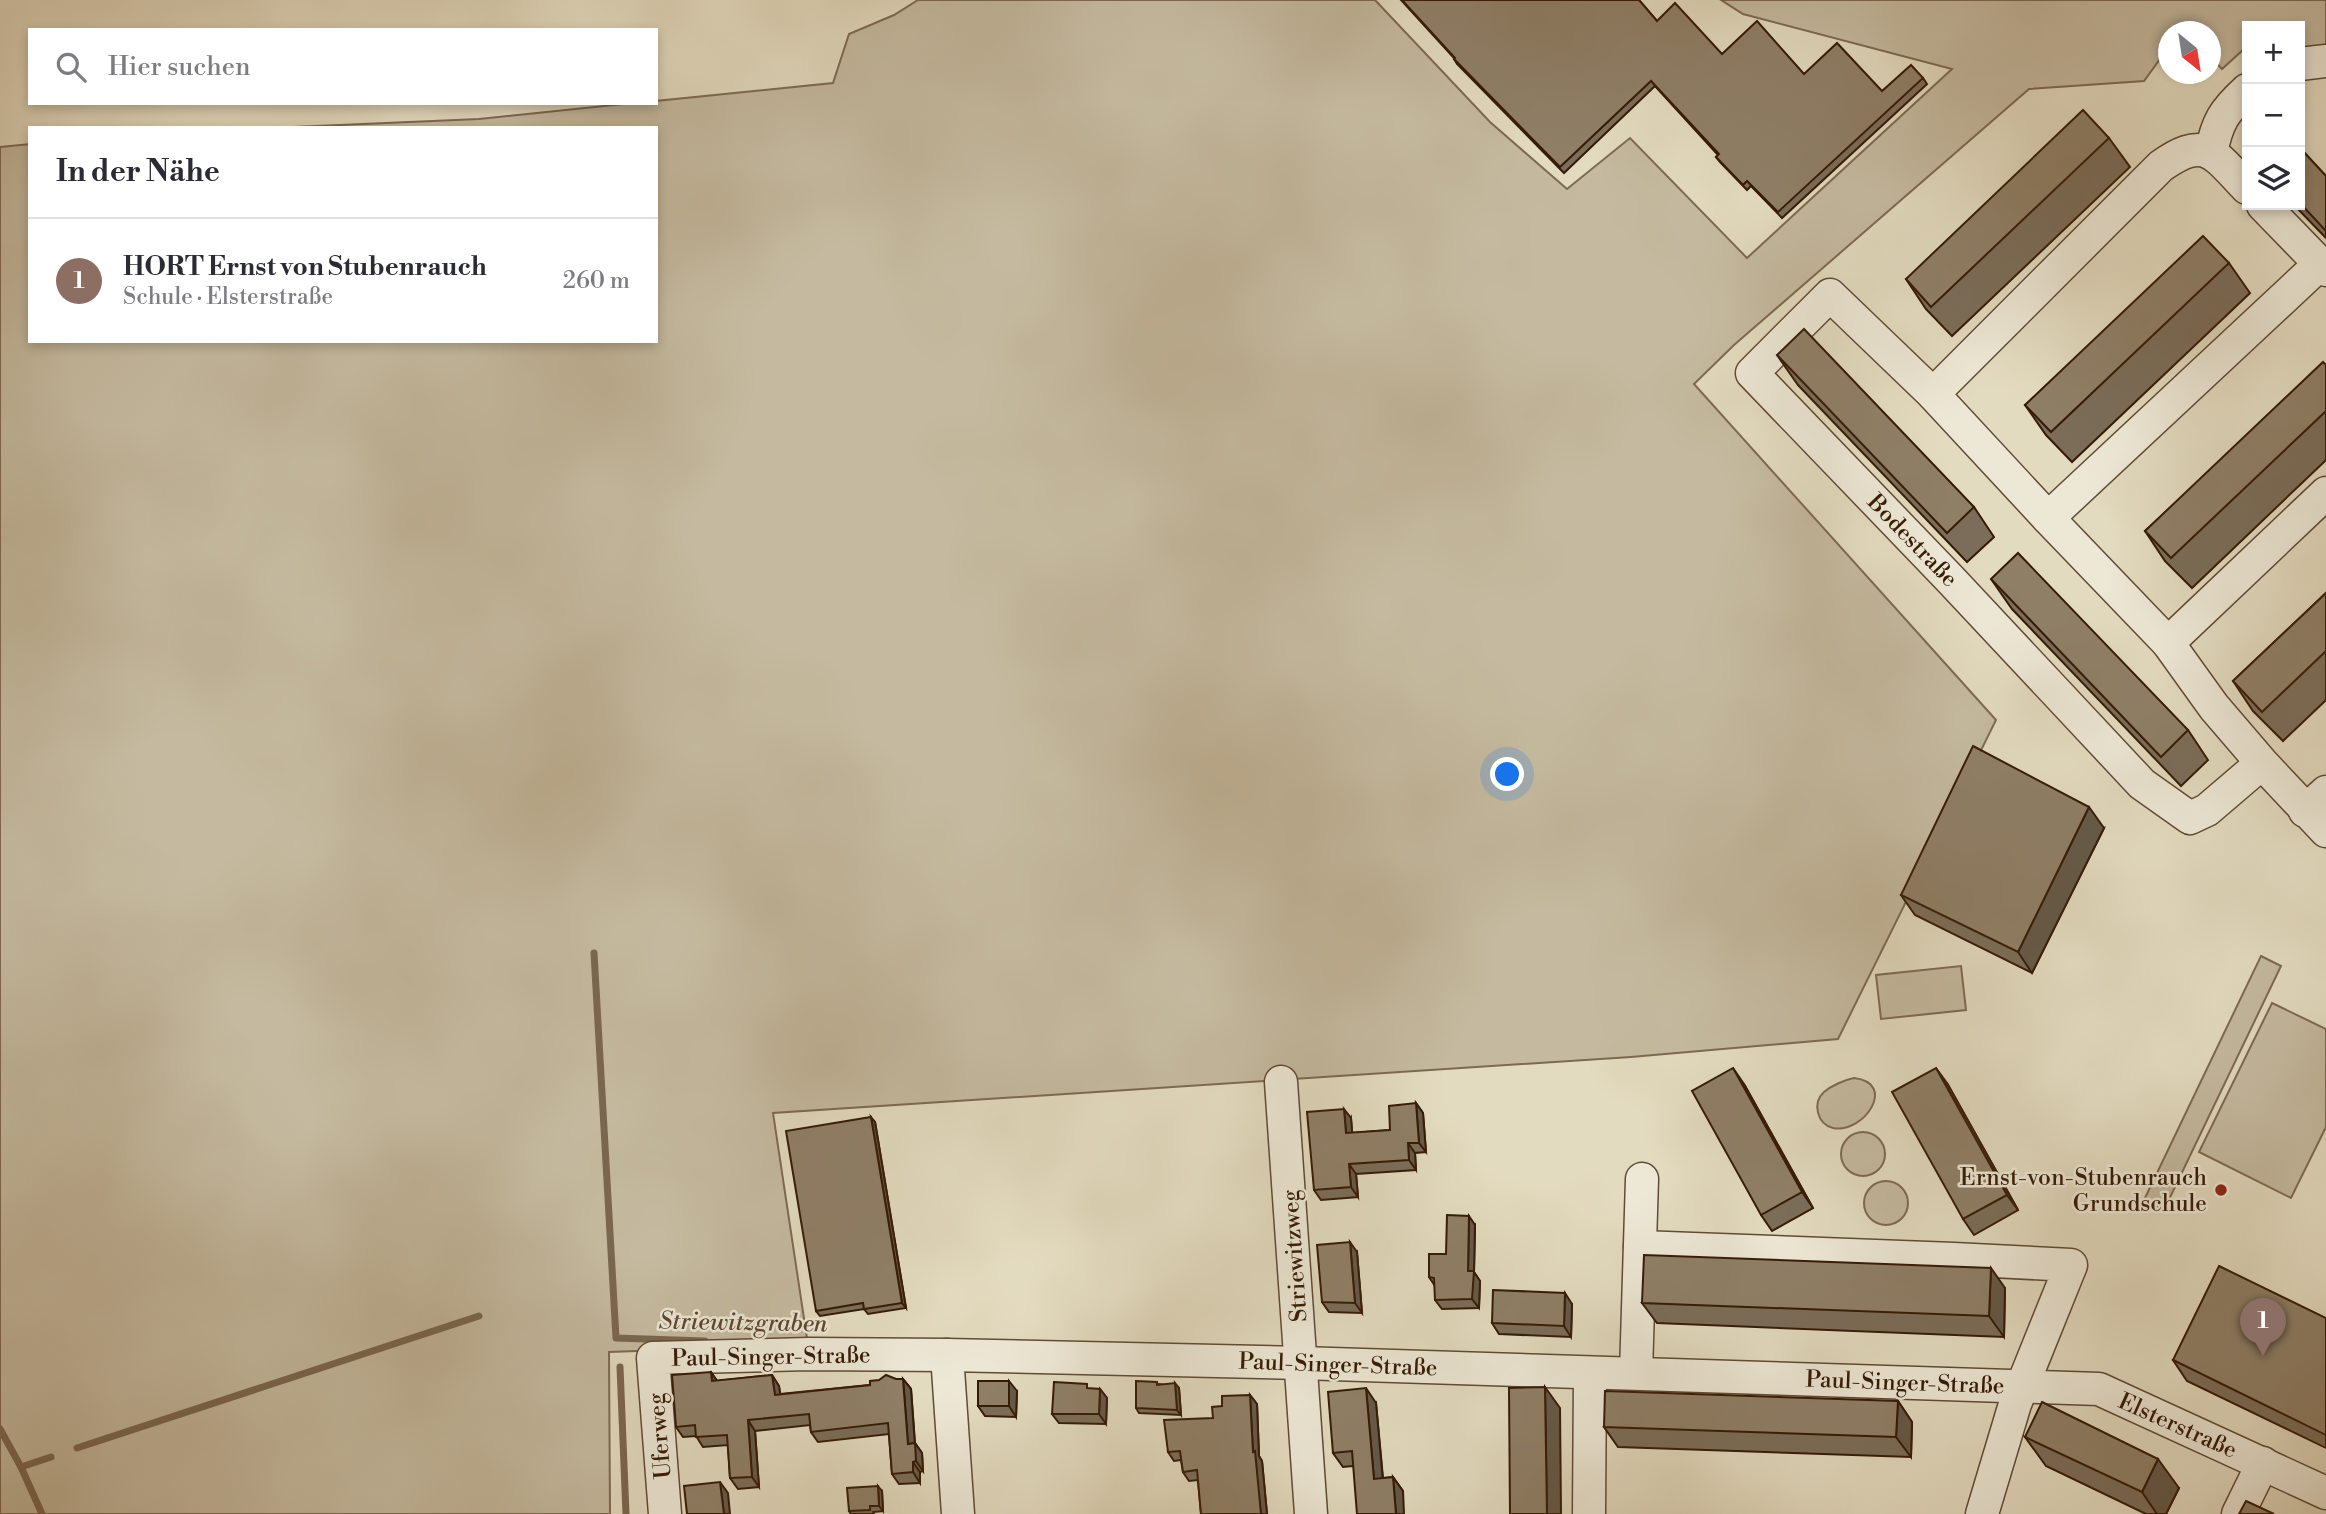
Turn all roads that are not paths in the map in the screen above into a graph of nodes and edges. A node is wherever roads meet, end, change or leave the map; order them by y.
1 (2326, 61) edge
2 (2305, 63) edge
3 (2242, 95) edge
4 (2211, 153) junction
5 (2242, 183) edge
6 (2268, 210) edge
7 (2323, 267) edge
8 (1933, 394) junction
9 (2326, 493) edge
10 (2048, 518) junction
11 (2168, 643) junction
12 (2262, 763) junction
13 (2319, 811) edge
14 (1281, 1082) dead end
15 (1642, 1179) dead end
16 (1640, 1247) junction
17 (947, 1355) junction
18 (653, 1358) joint
19 (1301, 1363) junction
20 (1590, 1373) junction
21 (1636, 1373) junction
22 (2024, 1386) junction
23 (2263, 1463) junction
24 (2326, 1493) edge
25 (666, 1514) edge
26 (958, 1514) edge
27 (1311, 1514) edge
28 (1589, 1514) edge
29 (1982, 1514) edge
30 (2238, 1514) edge

1 - 2 street
3 - 4 street
4 - 5 street
4 - 8 street
6 - 7 street
7 - 10 street
8 - 10 street, Bodestraße
8 - 12 street, Bodestraße
9 - 11 street
10 - 11 street, Bodestraße
11 - 12 street, Bodestraße
12 - 13 street, Bodestraße
14 - 19 street, Striewitzweg
15 - 16 street
16 - 21 street
16 - 22 street
17 - 18 street, Paul-Singer-Straße
17 - 19 street, Paul-Singer-Straße
17 - 26 street
18 - 25 street, Uferweg
19 - 20 street, Paul-Singer-Straße
19 - 27 street, Striewitzweg
20 - 21 street, Paul-Singer-Straße
20 - 28 street
21 - 22 street, Paul-Singer-Straße
22 - 23 street, Elsterstraße
22 - 29 street
23 - 24 street, Elsterstraße
23 - 30 street

